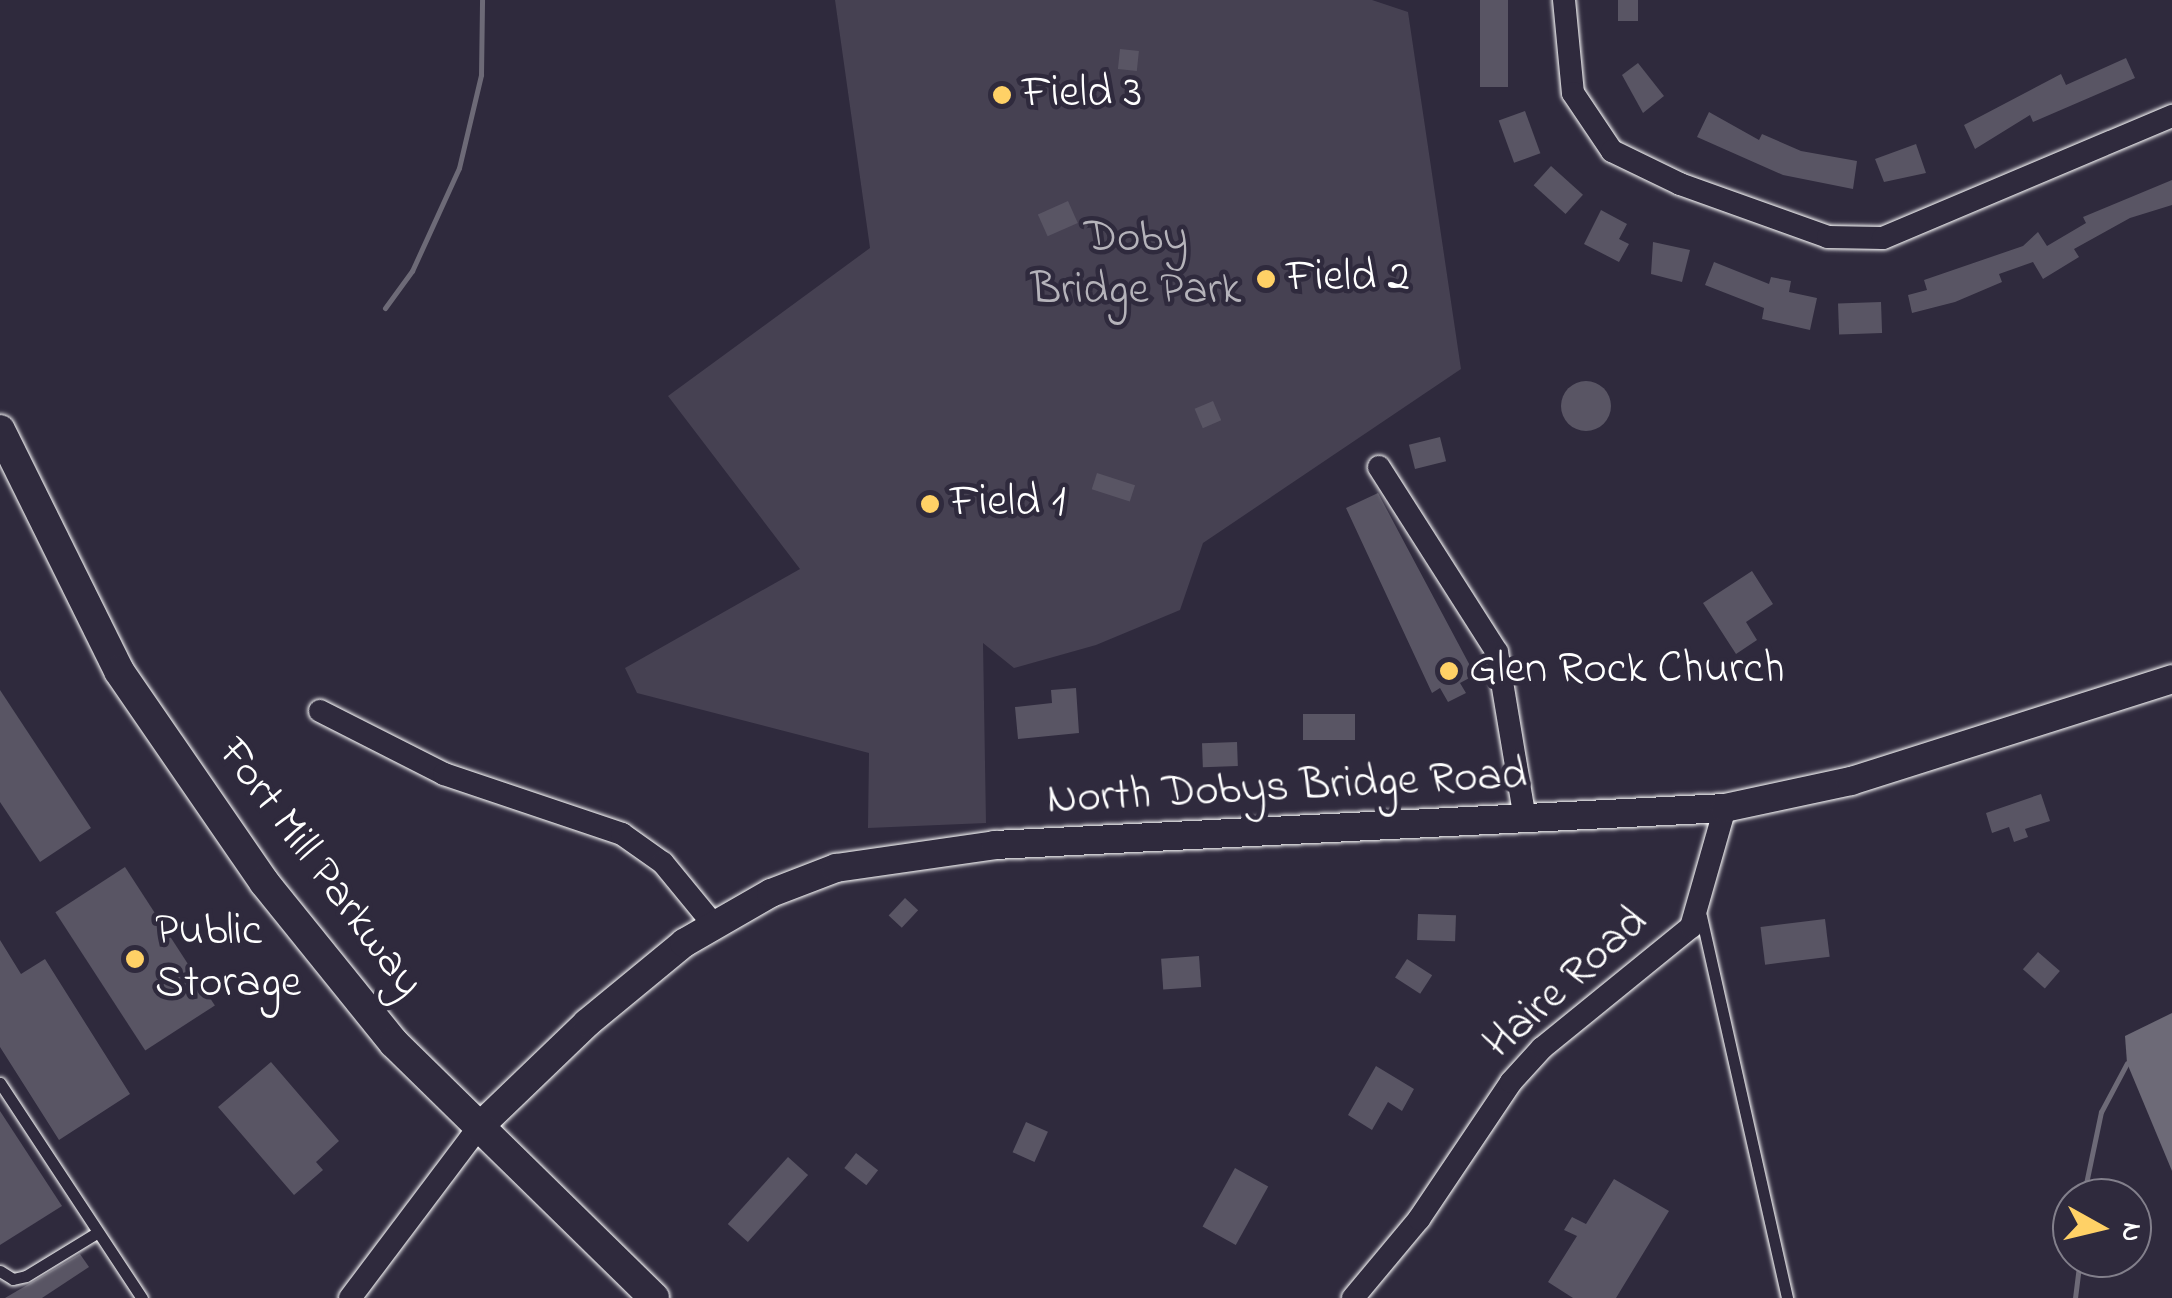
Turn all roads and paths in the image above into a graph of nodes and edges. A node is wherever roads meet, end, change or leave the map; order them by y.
1 (1564, 0) edge
2 (2172, 116) edge
3 (0, 430) edge
4 (1379, 467) dead end
5 (2172, 679) edge
6 (320, 711) dead end
7 (1725, 808) junction
8 (1524, 820) junction
9 (1699, 906) junction
10 (714, 925) junction
11 (0, 1083) edge
12 (478, 1128) junction
13 (98, 1232) junction
14 (0, 1270) edge
15 (142, 1298) edge
16 (350, 1298) edge
17 (654, 1298) edge
18 (1352, 1298) edge
19 (1786, 1298) edge

1 - 2 street
3 - 12 main road, Fort Mill Parkway
4 - 8 street
5 - 7 street, North Dobys Bridge Road
6 - 10 street
7 - 8 street, North Dobys Bridge Road
7 - 9 street, Haire Road
8 - 10 street, North Dobys Bridge Road
9 - 18 street, Haire Road
9 - 19 lane
10 - 12 street, North Dobys Bridge Road
11 - 13 lane
12 - 16 street
12 - 17 main road, Fort Mill Parkway
13 - 14 lane
13 - 15 lane

